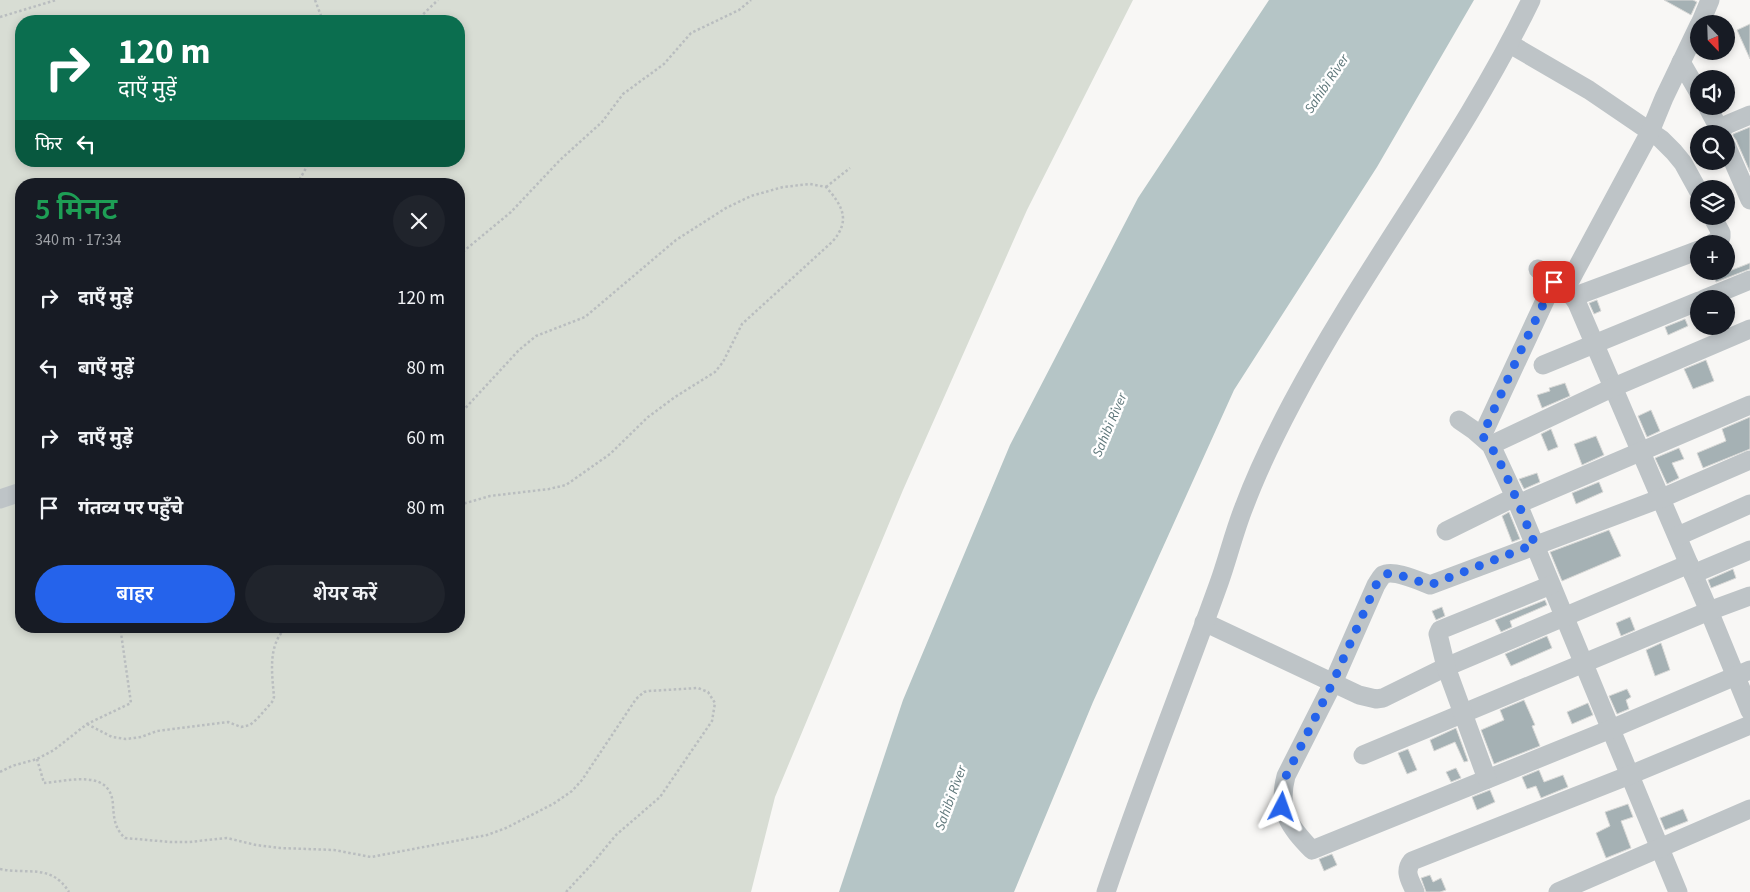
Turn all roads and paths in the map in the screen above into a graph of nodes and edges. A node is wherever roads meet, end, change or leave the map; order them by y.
1 (56, 0) edge
2 (315, 0) edge
3 (438, 0) edge
4 (751, 0) edge
5 (1530, 0) edge
6 (1710, 0) edge
7 (321, 15) edge
8 (422, 15) edge
9 (1703, 15) edge
10 (0, 16) edge
11 (1510, 44) junction
12 (1690, 44) edge
13 (1681, 62) junction
14 (1690, 77) edge
15 (1750, 115) edge
16 (1735, 126) edge
17 (1650, 132) junction
18 (1735, 159) edge
19 (307, 167) edge
20 (850, 168) dead end
21 (300, 178) edge
22 (1746, 179) edge
23 (1692, 180) edge
24 (826, 187) junction
25 (1750, 200) edge
26 (465, 249) edge
27 (1690, 253) edge
28 (1538, 269) dead end
29 (1750, 280) edge
30 (1564, 290) junction
31 (1726, 290) edge
32 (1690, 305) edge
33 (1750, 329) edge
34 (1595, 344) junction
35 (1543, 365) dead end
36 (1614, 387) junction
37 (1750, 405) edge
38 (465, 408) edge
39 (1459, 420) dead end
40 (1486, 441) junction
41 (1641, 450) junction
42 (1750, 460) edge
43 (15, 494) edge
44 (1662, 498) junction
45 (0, 499) edge
46 (1517, 501) junction
47 (465, 503) edge
48 (1750, 504) edge
49 (1446, 532) dead end
50 (1678, 536) junction
51 (1535, 544) junction
52 (1750, 550) edge
53 (1691, 569) junction
54 (1551, 585) junction
55 (1750, 596) edge
56 (1709, 611) junction
57 (1565, 617) junction
58 (1204, 622) junction
59 (121, 633) edge
60 (280, 633) edge
61 (1584, 663) junction
62 (1446, 667) junction
63 (1743, 673) edge
64 (1333, 682) junction
65 (1750, 712) edge
66 (1464, 713) junction
67 (87, 724) junction
68 (1750, 725) edge
69 (1611, 729) junction
70 (1363, 755) dead end
71 (36, 760) junction
72 (0, 772) edge
73 (1630, 775) junction
74 (1487, 780) junction
75 (1750, 809) edge
76 (1660, 848) junction
77 (0, 869) edge
78 (69, 892) edge
79 (566, 892) edge
80 (1106, 892) edge
81 (1415, 892) edge
82 (1558, 892) edge
83 (1678, 892) edge

1 - 10 path
2 - 7 path
3 - 8 path
4 - 26 path
5 - 11 street
6 - 9 street
11 - 17 street
11 - 58 street
12 - 13 street
13 - 14 street
13 - 17 street
15 - 16 street
17 - 23 street
17 - 30 street
18 - 22 street
19 - 21 path
20 - 24 path
22 - 25 street
24 - 38 path
24 - 47 path
27 - 30 street
28 - 30 street
29 - 31 street
30 - 34 street
30 - 40 street
32 - 34 street
33 - 36 street
34 - 35 street
34 - 36 street
36 - 40 street
36 - 41 street
37 - 41 street
39 - 40 street
40 - 46 street
41 - 44 street
41 - 46 street
42 - 44 street
43 - 45 street
44 - 50 street
44 - 51 street
46 - 49 street
46 - 51 street
48 - 50 street
50 - 53 street
51 - 54 street
51 - 64 street
52 - 53 street
53 - 56 street
53 - 57 street
54 - 57 street
54 - 62 street
55 - 56 street
56 - 61 street
56 - 63 street
57 - 61 street
57 - 62 street
58 - 64 street
58 - 80 street
59 - 67 path
60 - 67 path
61 - 66 street
61 - 69 street
62 - 64 street
62 - 66 street
63 - 65 street
63 - 69 street
64 - 74 street
66 - 70 street
66 - 74 street
67 - 71 path
68 - 73 street
69 - 73 street
69 - 74 street
71 - 72 path
71 - 79 path
73 - 76 street
73 - 81 street
75 - 76 street
76 - 82 street
76 - 83 street
77 - 78 path

